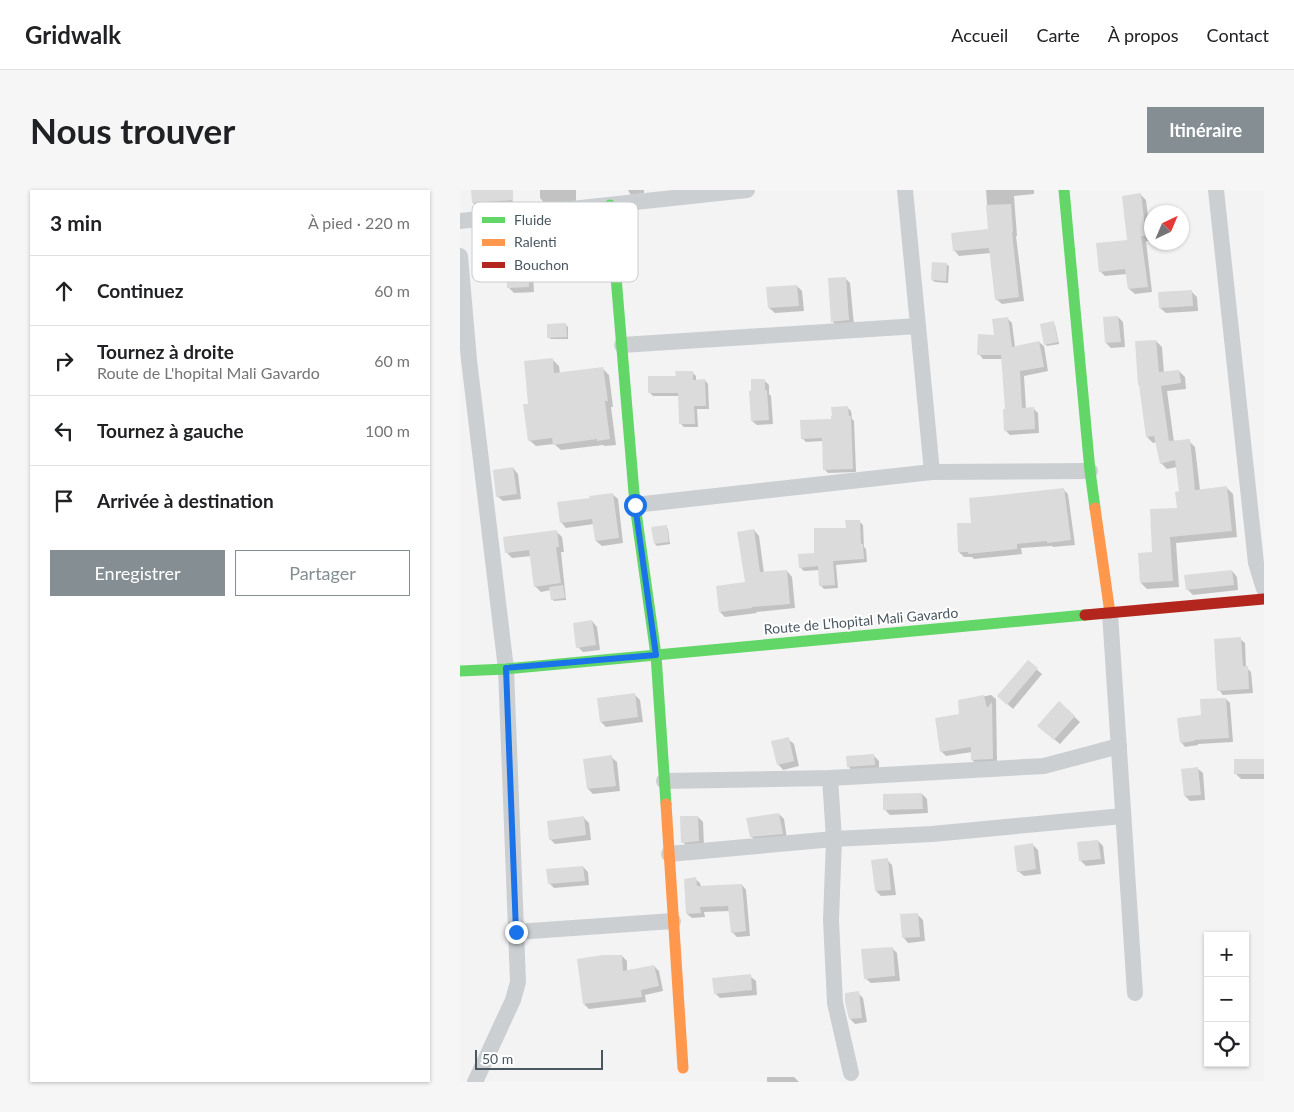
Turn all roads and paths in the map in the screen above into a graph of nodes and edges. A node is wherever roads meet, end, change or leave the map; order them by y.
1 (747, 190) edge
2 (905, 190) edge
3 (1064, 190) edge
4 (1216, 190) edge
5 (637, 202) edge
6 (460, 256) edge
7 (617, 282) edge
8 (918, 326) junction
9 (622, 345) junction
10 (1090, 471) junction
11 (932, 472) junction
12 (635, 505) junction
13 (1264, 588) edge
14 (1264, 599) edge
15 (1110, 613) junction
16 (656, 655) junction
17 (506, 668) junction
18 (460, 672) edge
19 (1119, 746) junction
20 (830, 778) junction
21 (664, 781) junction
22 (1124, 816) junction
23 (834, 839) junction
24 (669, 854) junction
25 (673, 921) junction
26 (516, 932) junction
27 (1135, 993) dead end
28 (683, 1068) dead end
29 (851, 1073) dead end
30 (474, 1082) edge

1 - 5 street
2 - 8 street
3 - 10 street
4 - 13 street
6 - 17 street
7 - 9 street
8 - 9 street
8 - 11 street
9 - 12 street
10 - 11 street
10 - 15 street
11 - 12 street
12 - 16 street
14 - 15 street, Route de L'hopital Mali Gavardo
15 - 16 street, Route de L'hopital Mali Gavardo
15 - 19 street
16 - 17 street, Route de L'hopital Mali Gavardo
16 - 21 street
17 - 18 street, Route de L'hopital Mali Gavardo
17 - 26 street
19 - 20 street
19 - 22 street
20 - 21 street
20 - 23 street
21 - 24 street
22 - 23 street
22 - 27 street
23 - 24 street
23 - 29 street
24 - 25 street
25 - 26 street
25 - 28 street
26 - 30 street

